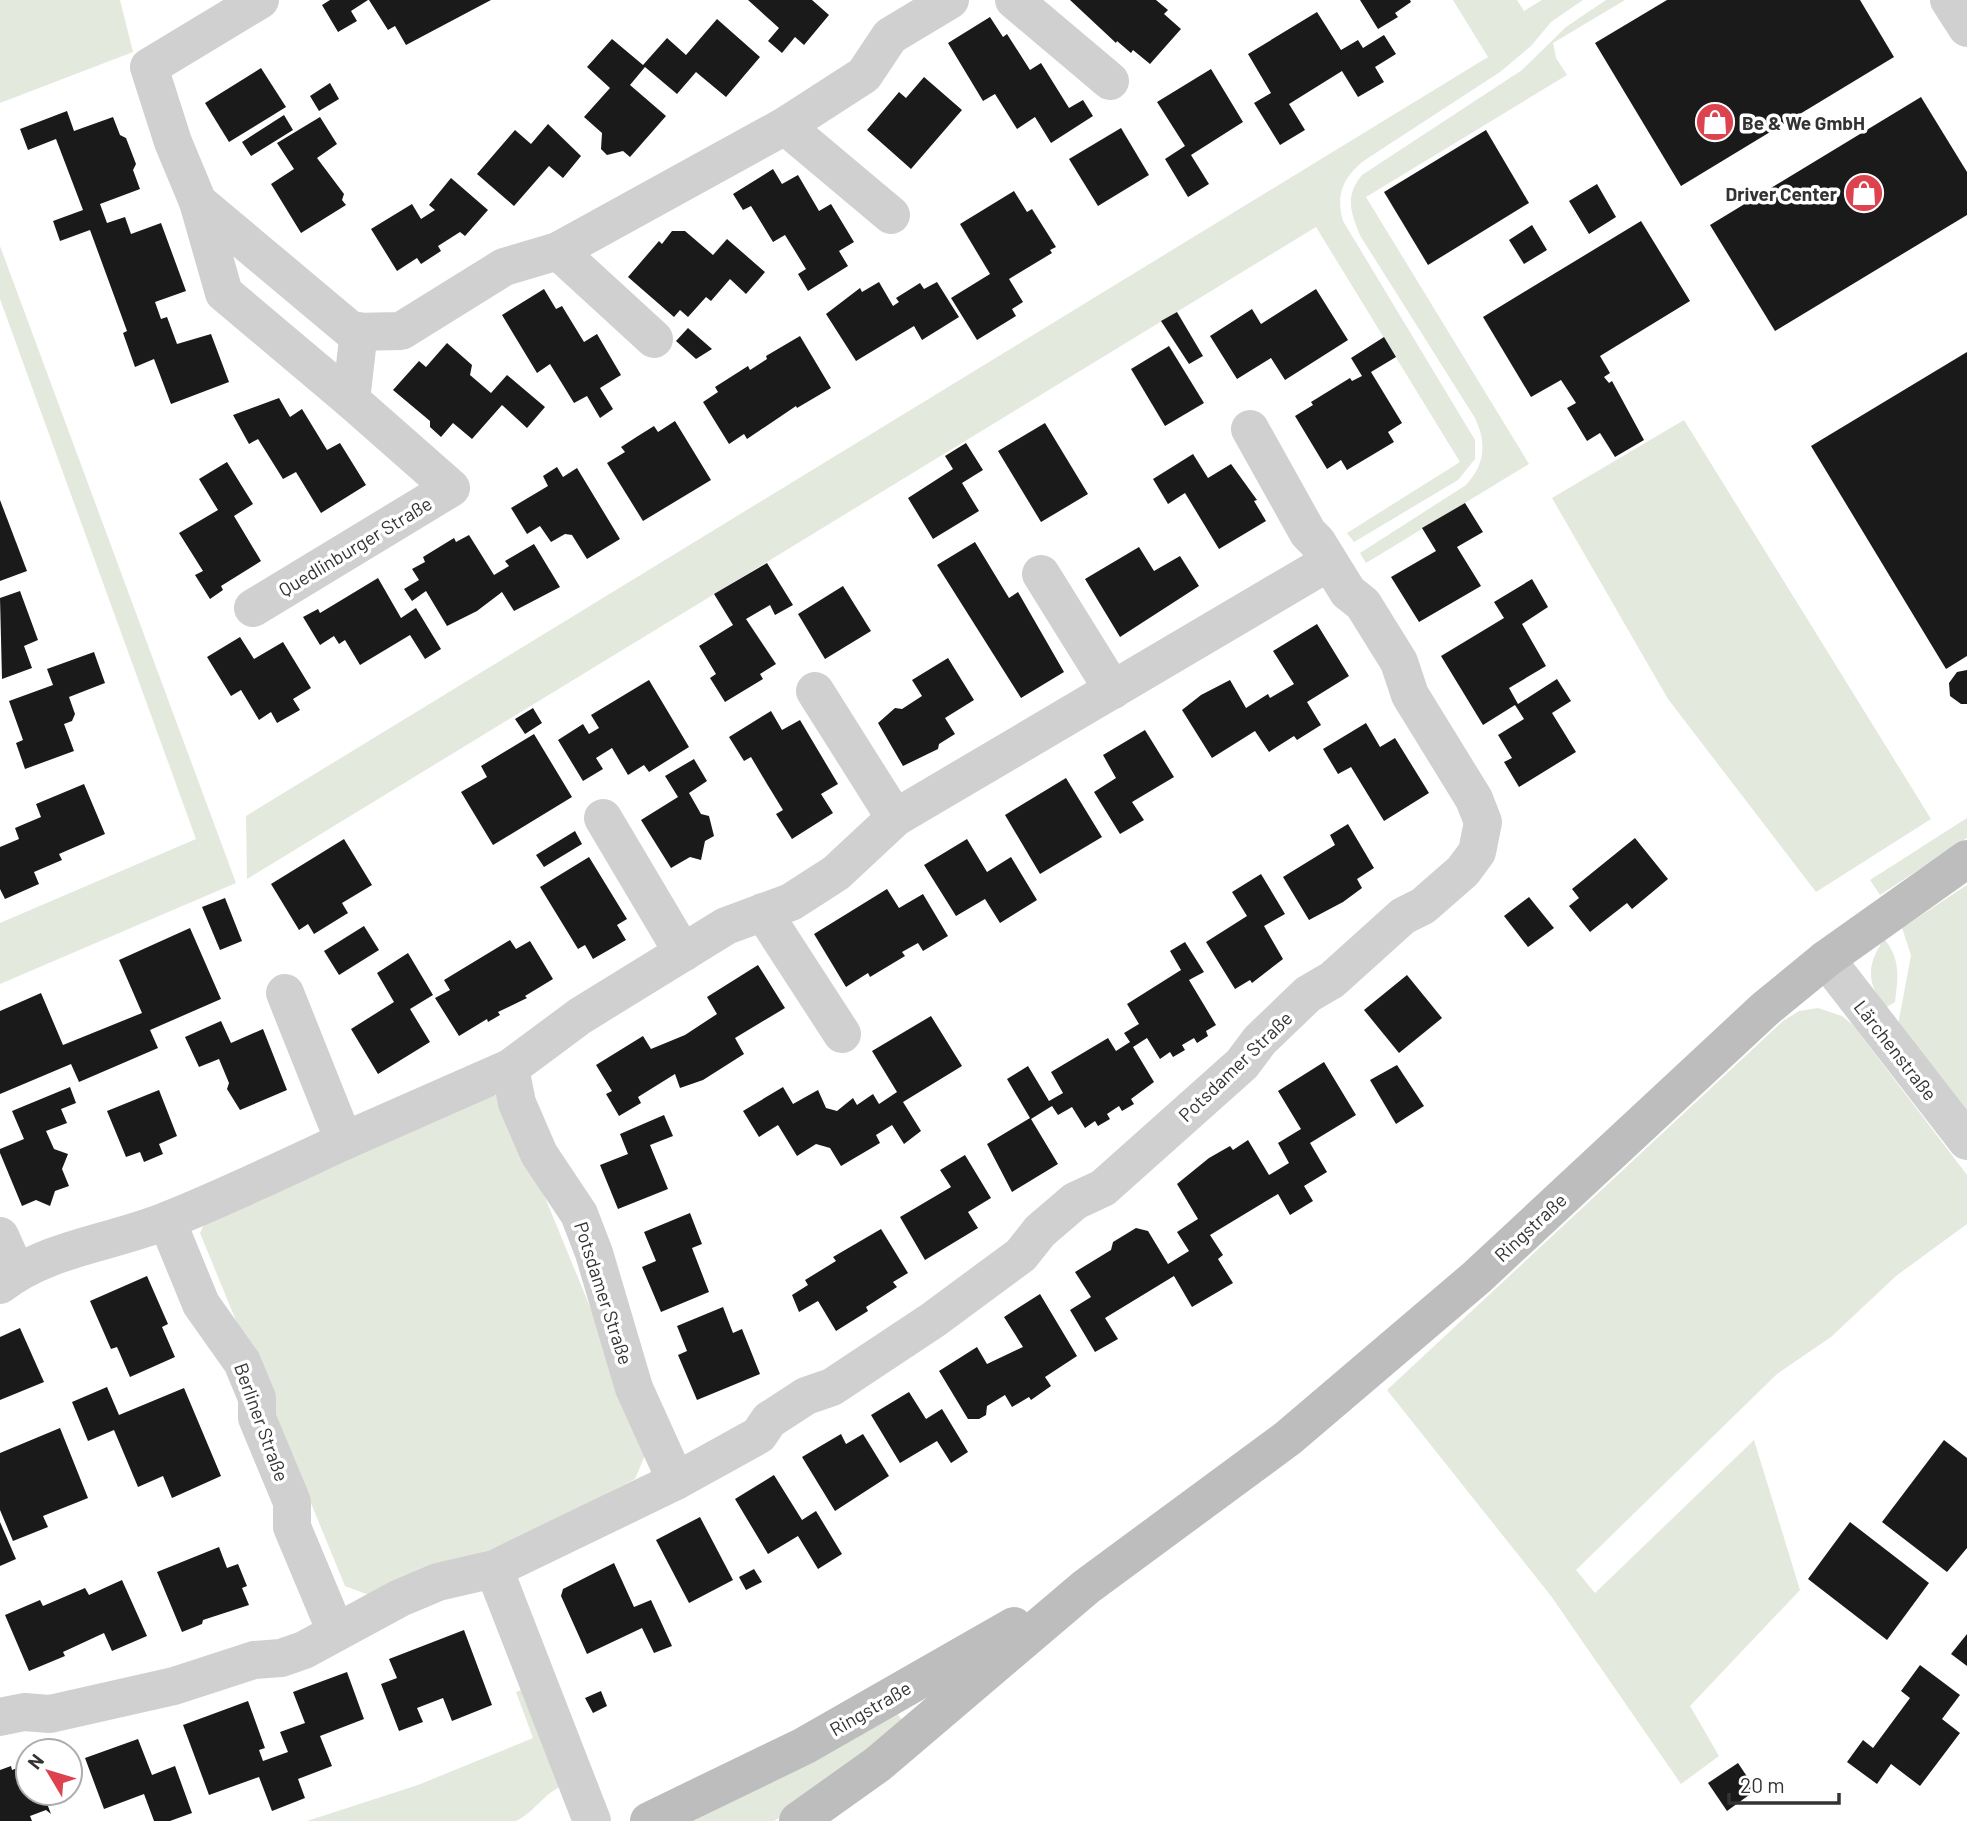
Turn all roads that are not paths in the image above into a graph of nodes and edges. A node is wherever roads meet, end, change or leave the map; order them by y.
1 (260, 0) edge
2 (950, 0) edge
3 (1014, 0) edge
4 (1950, 0) edge
5 (1967, 28) edge
6 (1110, 81) dead end
7 (785, 126) junction
8 (198, 202) junction
9 (891, 215) dead end
10 (558, 251) junction
11 (359, 331) junction
12 (654, 339) dead end
13 (351, 400) junction
14 (1250, 429) dead end
15 (1329, 562) junction
16 (1041, 574) dead end
17 (253, 608) dead end
18 (1113, 690) junction
19 (815, 691) dead end
20 (603, 818) dead end
21 (895, 818) junction
22 (1967, 859) edge
23 (763, 912) junction
24 (683, 953) junction
25 (1826, 959) junction
26 (285, 993) dead end
27 (842, 1034) dead end
28 (510, 1068) junction
29 (344, 1141) junction
30 (1967, 1141) edge
31 (167, 1221) junction
32 (0, 1236) edge
33 (8, 1279) edge
34 (676, 1480) junction
35 (495, 1569) junction
36 (1086, 1587) junction
37 (336, 1632) junction
38 (0, 1717) edge
39 (592, 1821) edge
40 (649, 1821) edge
41 (798, 1821) edge

1 - 8 street, Quedlinburger Straße
2 - 7 street
3 - 6 street
4 - 5 street
7 - 9 street
7 - 10 street
8 - 11 street, Quedlinburger Straße
8 - 13 street, Quedlinburger Straße
10 - 11 street
10 - 12 street
11 - 13 street
13 - 17 street, Quedlinburger Straße
14 - 15 street, Potsdamer Straße
15 - 18 street
15 - 34 street, Potsdamer Straße
16 - 18 street
18 - 21 street
19 - 21 street
20 - 24 street
21 - 23 street
22 - 25 main road, Ringstraße
23 - 24 street
23 - 27 street
24 - 28 street
25 - 30 street, Lärchenstraße
25 - 36 main road, Ringstraße
26 - 29 street
28 - 29 street
28 - 34 street, Potsdamer Straße
29 - 31 street
31 - 33 street
31 - 37 street, Berliner Straße
32 - 33 street
34 - 35 street, Potsdamer Straße
35 - 37 street
35 - 39 street
36 - 40 main road, Ringstraße
36 - 41 main road, Ringstraße
37 - 38 street

